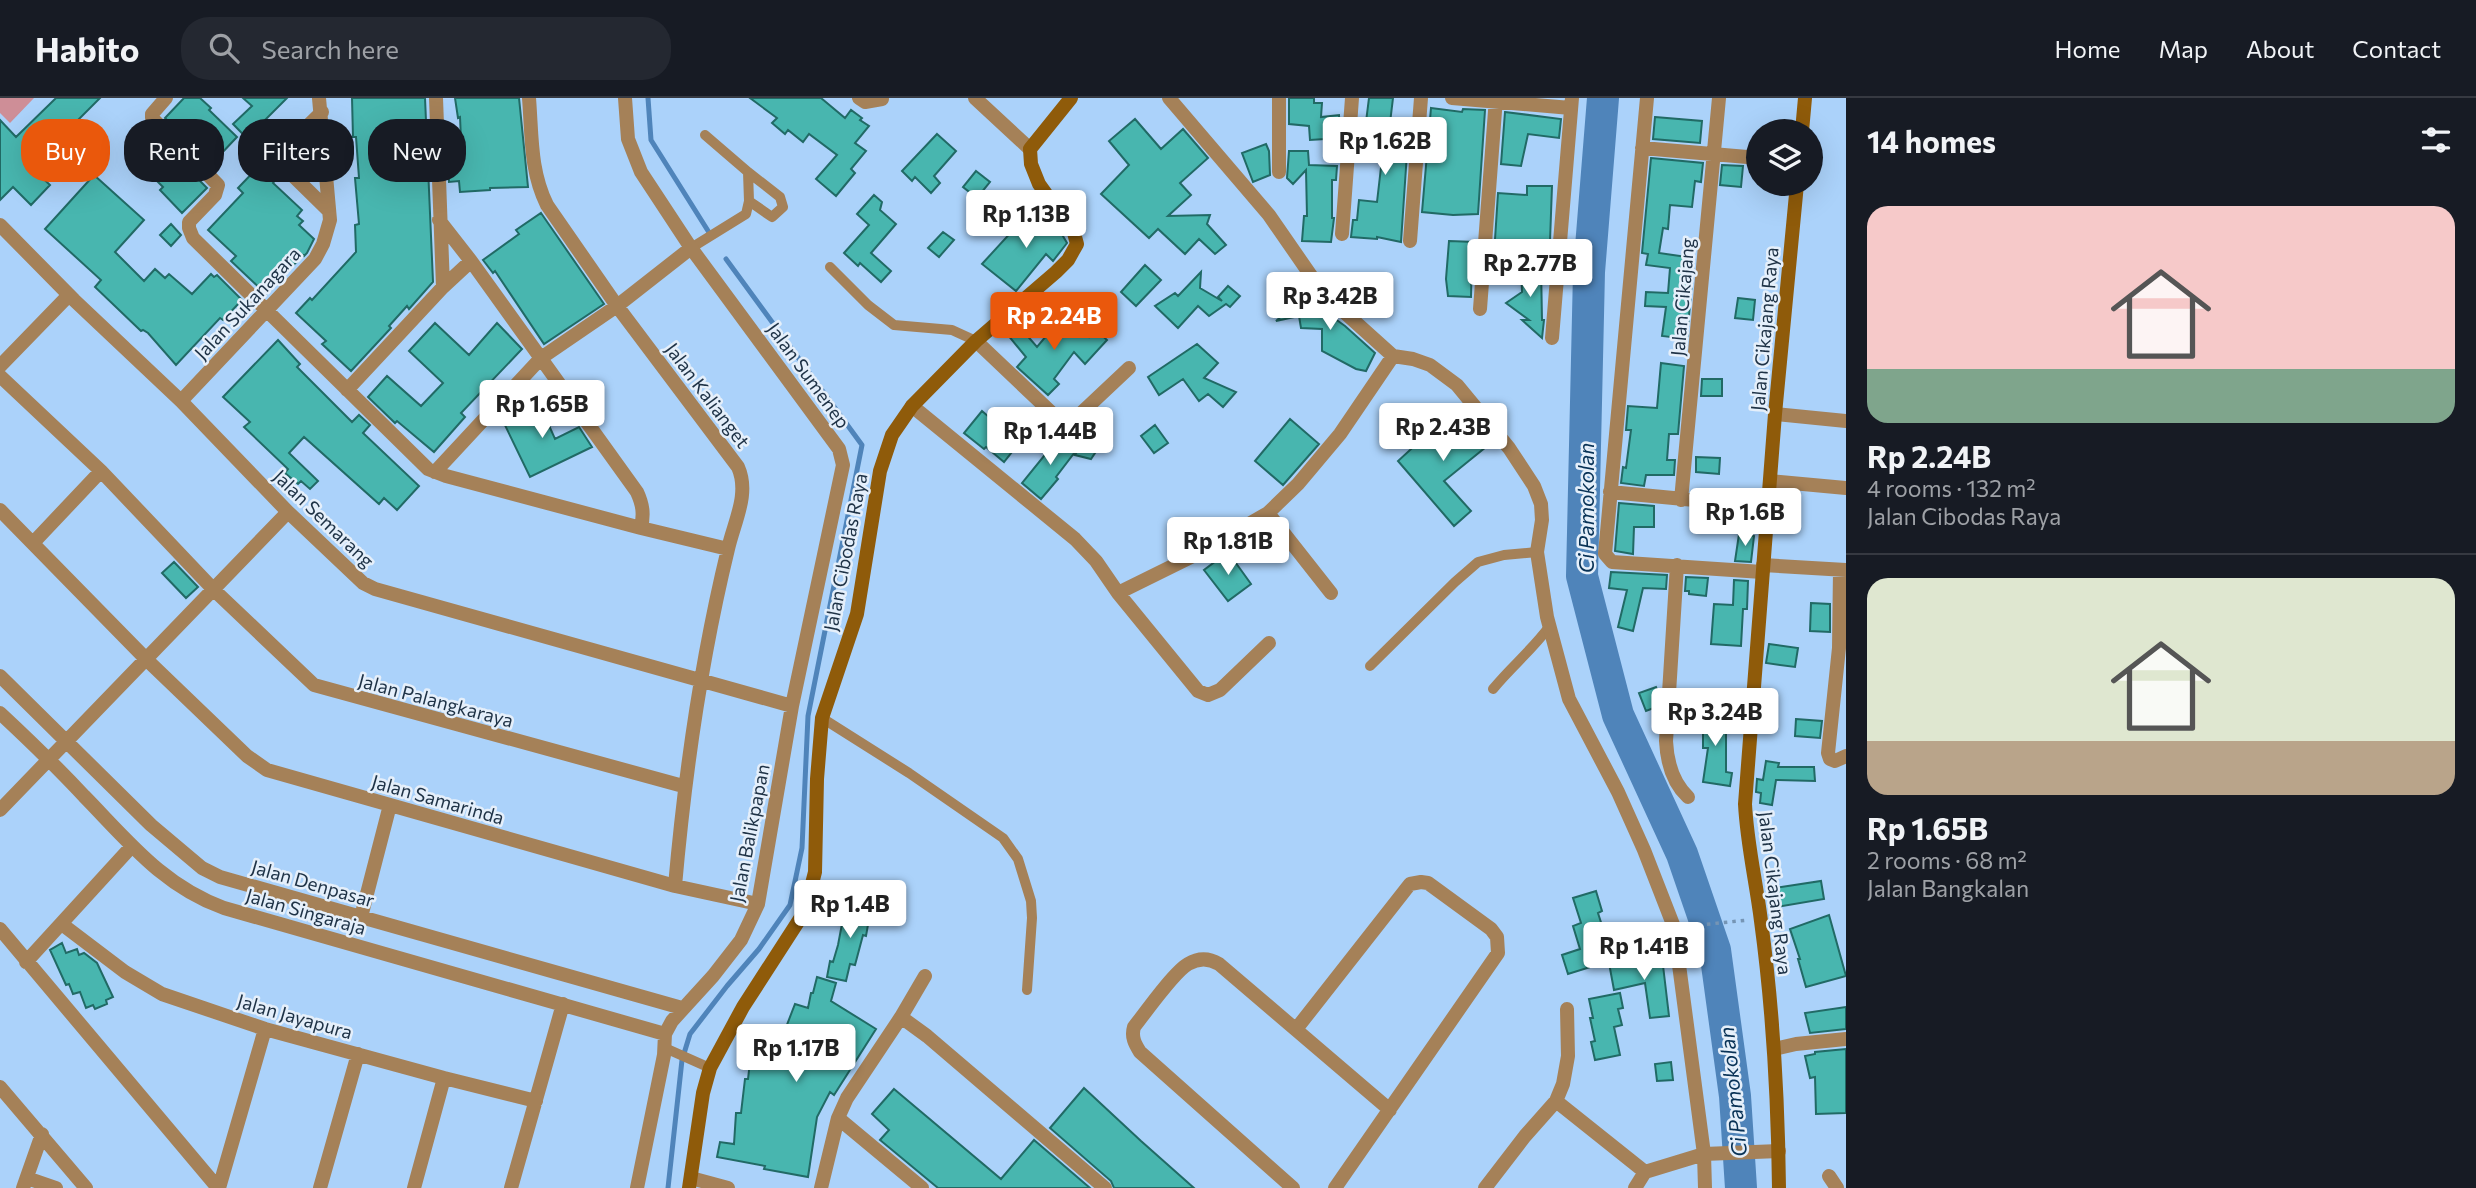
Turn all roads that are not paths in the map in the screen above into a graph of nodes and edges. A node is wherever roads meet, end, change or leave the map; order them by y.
1 (166, 98) edge
2 (436, 98) edge
3 (529, 98) edge
4 (625, 98) edge
5 (859, 98) edge
6 (975, 98) edge
7 (1071, 98) edge
8 (1169, 98) edge
9 (1279, 98) edge
10 (1352, 98) edge
11 (1421, 98) edge
12 (1452, 98) edge
13 (1647, 98) edge
14 (1719, 98) edge
15 (1805, 98) edge
16 (883, 99) edge
17 (1496, 100) edge
18 (1572, 103) edge
19 (321, 105) edge
20 (1803, 119) edge
21 (705, 135) dead end
22 (1642, 148) junction
23 (1030, 149) junction
24 (1715, 154) junction
25 (1746, 157) edge
26 (748, 172) junction
27 (1279, 172) dead end
28 (1796, 196) edge
29 (749, 201) junction
30 (329, 211) junction
31 (439, 220) junction
32 (0, 225) edge
33 (1342, 234) dead end
34 (1410, 241) dead end
35 (691, 248) junction
36 (471, 261) junction
37 (830, 267) dead end
38 (443, 287) junction
39 (69, 295) junction
40 (617, 306) junction
41 (1480, 309) dead end
42 (267, 311) junction
43 (1552, 338) dead end
44 (976, 341) junction
45 (1393, 356) junction
46 (541, 358) junction
47 (0, 366) edge
48 (1129, 368) dead end
49 (0, 376) edge
50 (347, 390) junction
51 (181, 401) junction
52 (912, 406) junction
53 (1775, 414) junction
54 (1846, 421) edge
55 (100, 471) junction
56 (435, 472) junction
57 (1770, 481) junction
58 (1846, 488) edge
59 (1610, 492) junction
60 (1681, 500) junction
61 (1768, 507) junction
62 (0, 510) edge
63 (288, 512) junction
64 (1268, 513) junction
65 (641, 528) junction
66 (33, 543) junction
67 (728, 549) junction
68 (1537, 552) junction
69 (1677, 565) junction
70 (1763, 568) junction
71 (1843, 570) edge
72 (214, 590) junction
73 (1118, 593) junction
74 (1331, 593) dead end
75 (1549, 626) junction
76 (1269, 643) dead end
77 (1843, 648) edge
78 (147, 660) junction
79 (1370, 666) dead end
80 (0, 676) edge
81 (700, 680) junction
82 (1493, 689) dead end
83 (792, 706) junction
84 (0, 713) edge
85 (822, 718) junction
86 (66, 743) junction
87 (1846, 756) edge
88 (51, 758) junction
89 (683, 786) junction
90 (1688, 797) dead end
91 (390, 805) junction
92 (0, 810) edge
93 (132, 846) junction
94 (675, 886) junction
95 (758, 904) junction
96 (361, 917) junction
97 (63, 925) junction
98 (0, 929) edge
99 (26, 962) junction
100 (925, 976) dead end
101 (1027, 990) dead end
102 (563, 1004) junction
103 (682, 1008) junction
104 (1567, 1009) dead end
105 (901, 1017) junction
106 (1297, 1028) junction
107 (265, 1029) junction
108 (1846, 1039) edge
109 (669, 1045) junction
110 (1774, 1049) junction
111 (358, 1054) junction
112 (710, 1068) junction
113 (444, 1079) junction
114 (0, 1087) edge
115 (536, 1101) junction
116 (1556, 1101) junction
117 (1390, 1110) junction
118 (838, 1118) junction
119 (42, 1134) junction
120 (1774, 1151) junction
121 (1704, 1154) junction
122 (1645, 1172) junction
123 (25, 1183) edge
124 (690, 1183) edge
125 (56, 1188) edge
126 (86, 1188) edge
127 (219, 1188) edge
128 (320, 1188) edge
129 (414, 1188) edge
130 (511, 1188) edge
131 (637, 1188) edge
132 (728, 1188) edge
133 (821, 1188) edge
134 (921, 1188) edge
135 (1105, 1188) edge
136 (1293, 1188) edge
137 (1335, 1188) edge
138 (1485, 1188) edge
139 (1635, 1188) edge
140 (1705, 1188) edge
141 (1779, 1188) edge

1 - 42 street
2 - 31 street
3 - 40 street, Jalan Kalianget
4 - 35 street, Jalan Sumenep
5 - 16 street
6 - 23 street
7 - 23 street
8 - 45 street
9 - 27 street
10 - 33 street
11 - 34 street
12 - 17 street
13 - 22 street
14 - 24 street, Jalan Cikajang
15 - 20 street
17 - 18 street
17 - 41 street
18 - 43 street
19 - 30 street, Jalan Sukanagara
19 - 30 street
21 - 26 lane
22 - 24 street
22 - 59 street
23 - 44 street, Jalan Cibodas Raya
24 - 25 street
24 - 60 street, Jalan Cikajang
26 - 29 lane
26 - 29 lane
28 - 53 street, Jalan Cikajang Raya
29 - 35 lane
30 - 42 street, Jalan Sukanagara
31 - 36 street
31 - 38 street
32 - 39 street, Jalan Semarang
35 - 40 street
35 - 83 street, Jalan Sumenep
36 - 38 street
36 - 46 street
37 - 44 lane
38 - 50 street
39 - 47 street
39 - 51 street, Jalan Semarang
40 - 46 street
40 - 67 street, Jalan Kalianget
42 - 50 street
42 - 51 street, Jalan Sukanagara
44 - 48 street
44 - 52 street, Jalan Cibodas Raya
45 - 64 street
45 - 68 street
46 - 56 street
46 - 65 street
49 - 55 street, Jalan Palangkaraya
50 - 56 street
51 - 63 street, Jalan Semarang
52 - 73 street
52 - 85 street, Jalan Cibodas Raya
53 - 54 street
53 - 57 street, Jalan Cikajang Raya
55 - 66 street
55 - 72 street, Jalan Palangkaraya
56 - 65 street
57 - 58 street
57 - 61 street, Jalan Cikajang Raya
59 - 60 street
59 - 69 street
60 - 61 street
61 - 70 street, Jalan Cikajang Raya
62 - 66 street, Jalan Samarinda
63 - 72 street
63 - 81 street, Jalan Semarang
64 - 73 street
64 - 74 street
65 - 67 street
66 - 78 street, Jalan Samarinda
67 - 81 street, Jalan Kalianget
68 - 75 street
68 - 79 lane
69 - 70 street
69 - 90 street
70 - 71 street
70 - 110 street, Jalan Cikajang Raya
71 - 77 street
72 - 78 street
72 - 89 street, Jalan Palangkaraya
73 - 76 street
75 - 82 lane
75 - 121 street
77 - 87 street
78 - 86 street
78 - 91 street, Jalan Samarinda
80 - 86 street, Jalan Denpasar
81 - 83 street, Jalan Semarang
81 - 89 street, Jalan Kalianget
83 - 95 street, Jalan Balikpapan
84 - 88 street, Jalan Singaraja
85 - 101 lane
85 - 112 street, Jalan Cibodas Raya
86 - 88 street
86 - 96 street, Jalan Denpasar
88 - 92 street
88 - 93 street, Jalan Singaraja
89 - 94 street, Jalan Kalianget
91 - 94 street, Jalan Samarinda
91 - 96 street
93 - 97 street
93 - 102 street, Jalan Singaraja
94 - 95 street, Jalan Samarinda
95 - 103 street, Jalan Balikpapan
96 - 103 street, Jalan Denpasar
97 - 99 street
97 - 107 street, Jalan Jayapura
98 - 99 street
99 - 127 street
100 - 105 street
102 - 109 street, Jalan Singaraja
102 - 115 street
103 - 109 street, Jalan Balikpapan
104 - 116 street
105 - 118 street
105 - 135 street
106 - 117 street
106 - 117 street
106 - 136 street
107 - 111 street, Jalan Jayapura
107 - 127 street
108 - 110 street
109 - 112 lane
109 - 131 street, Jalan Balikpapan
110 - 120 street, Jalan Cikajang Raya
111 - 113 street, Jalan Jayapura
111 - 128 street
112 - 124 street, Jalan Cibodas Raya
113 - 115 street, Jalan Jayapura
113 - 129 street
114 - 119 street
115 - 130 street
116 - 122 street
116 - 138 street
117 - 137 street
118 - 133 street
118 - 134 street
119 - 123 street
119 - 126 street
120 - 121 street
120 - 141 street, Jalan Cikajang Raya
121 - 122 street
121 - 140 street
122 - 139 street
123 - 125 street
124 - 132 street

